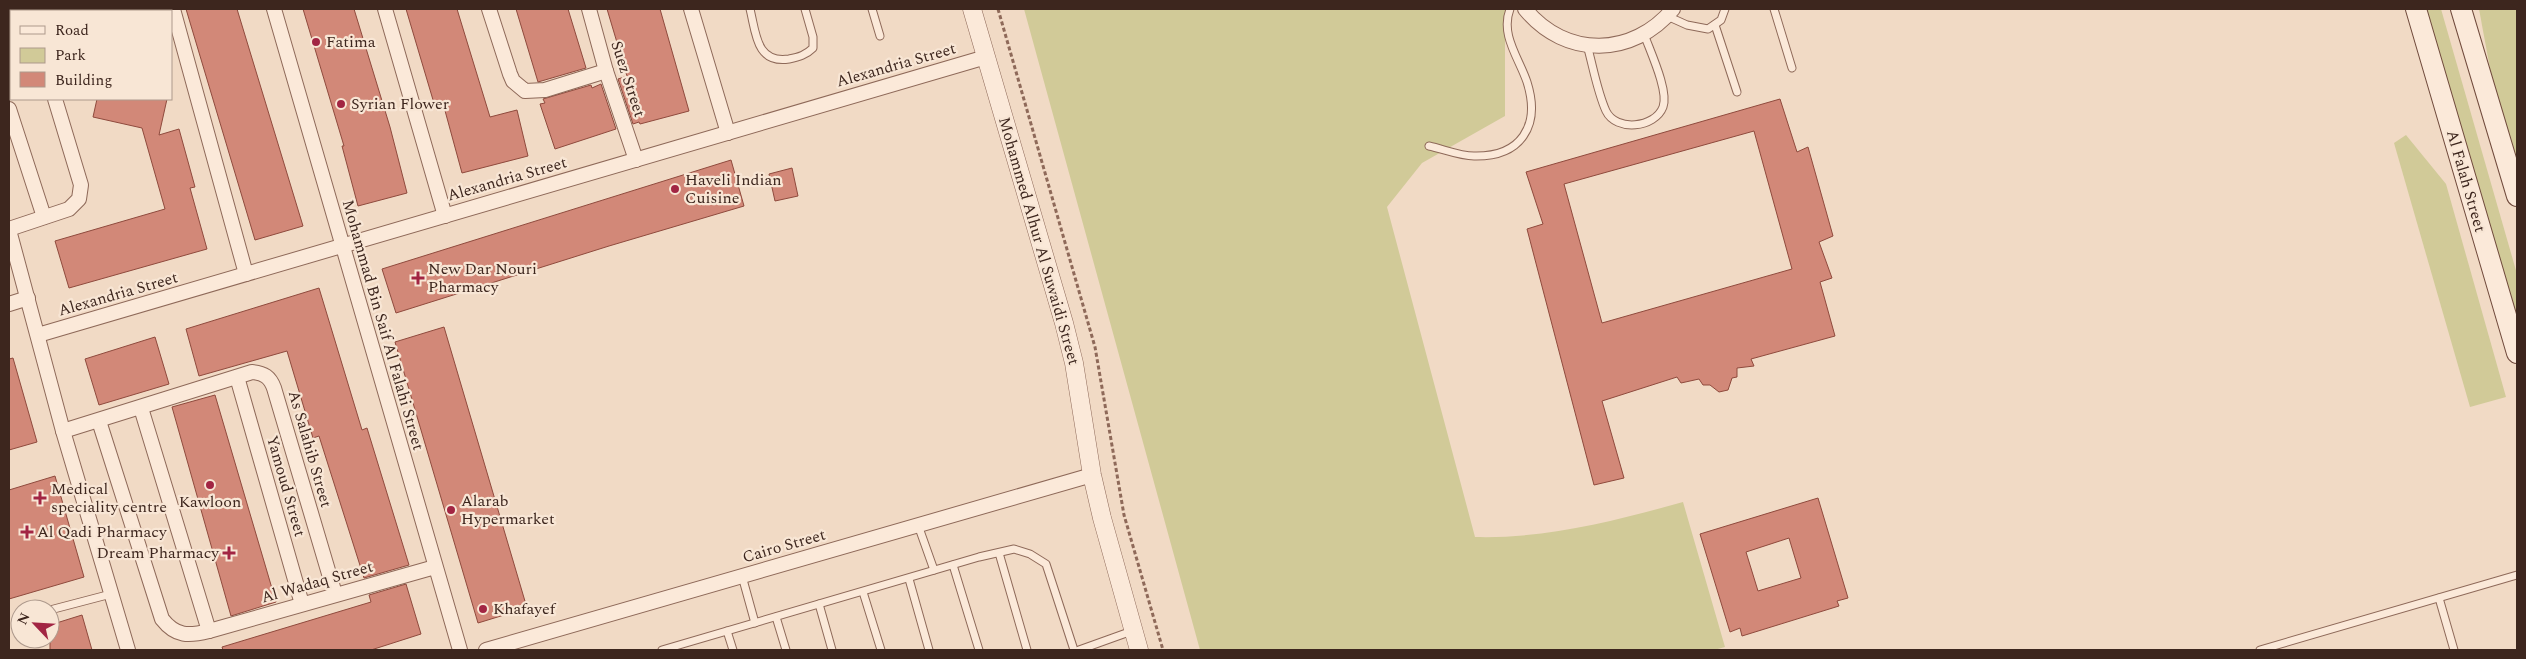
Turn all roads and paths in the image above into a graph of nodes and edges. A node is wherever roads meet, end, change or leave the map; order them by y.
1 (173, 9) edge
2 (274, 9) edge
3 (385, 9) edge
4 (489, 9) edge
5 (589, 9) edge
6 (691, 9) edge
7 (750, 9) edge
8 (805, 9) edge
9 (872, 9) edge
10 (972, 9) edge
11 (998, 9) edge
12 (1510, 9) edge
13 (1525, 9) edge
14 (1725, 9) edge
15 (1774, 9) edge
16 (2416, 9) edge
17 (2461, 9) edge
18 (1670, 12) edge
19 (1715, 25) junction
20 (1644, 34) junction
21 (880, 36) dead end
22 (1587, 45) junction
23 (986, 57) junction
24 (1792, 68) dead end
25 (606, 71) junction
26 (1737, 92) dead end
27 (55, 100) edge
28 (9, 109) edge
29 (728, 133) junction
30 (1429, 146) dead end
31 (636, 160) junction
32 (2517, 196) edge
33 (445, 216) junction
34 (44, 217) junction
35 (9, 229) edge
36 (343, 246) junction
37 (246, 274) junction
38 (28, 298) junction
39 (9, 304) edge
40 (38, 335) junction
41 (2517, 353) edge
42 (241, 376) junction
43 (141, 408) junction
44 (99, 421) junction
45 (63, 431) junction
46 (1092, 475) junction
47 (918, 525) junction
48 (999, 553) junction
49 (954, 565) junction
50 (434, 567) junction
51 (934, 570) junction
52 (2517, 575) edge
53 (742, 576) junction
54 (909, 579) junction
55 (863, 592) junction
56 (111, 594) junction
57 (335, 594) junction
58 (2439, 598) junction
59 (302, 604) junction
60 (819, 604) junction
61 (60, 607) edge
62 (776, 617) junction
63 (755, 623) junction
64 (727, 631) junction
65 (1133, 631) junction
66 (204, 632) junction
67 (681, 648) edge
68 (128, 650) edge
69 (460, 650) edge
70 (486, 650) edge
71 (662, 650) edge
72 (733, 650) edge
73 (786, 650) edge
74 (832, 650) edge
75 (881, 650) edge
76 (930, 650) edge
77 (979, 650) edge
78 (1027, 650) edge
79 (1074, 650) edge
80 (1079, 650) edge
81 (1138, 650) edge
82 (1163, 650) edge
83 (2260, 650) edge
84 (2454, 650) edge

1 - 37 street
2 - 36 street, Mohammad Bin Saif Al Falahi Street
3 - 33 street
4 - 25 street
5 - 25 street, Suez Street
6 - 29 street
7 - 8 lane
9 - 21 lane
10 - 23 street, Mohammed Alhur Al Suwaidi Street
11 - 82 path
12 - 30 lane
13 - 22 street
14 - 19 lane
15 - 24 lane
16 - 41 main road, Al Falah Street
17 - 32 main road
18 - 19 lane
18 - 20 street
19 - 26 lane
20 - 22 street
20 - 22 lane
23 - 29 street, Alexandria Street
23 - 46 street, Mohammed Alhur Al Suwaidi Street
25 - 31 street, Suez Street
27 - 34 street
28 - 34 street
29 - 31 street, Alexandria Street
31 - 33 street, Alexandria Street
33 - 36 street, Alexandria Street
34 - 35 street
35 - 38 street
36 - 37 street, Alexandria Street
36 - 50 street, Mohammad Bin Saif Al Falahi Street
37 - 40 street, Alexandria Street
38 - 39 street
38 - 40 street
40 - 45 street
42 - 43 street
42 - 57 street, As Salahib Street
42 - 59 street, Yamoud Street
43 - 44 street
43 - 66 street
44 - 45 street
44 - 66 street, Al Wadaq Street
45 - 56 street
46 - 47 street, Cairo Street
46 - 65 street, Mohammed Alhur Al Suwaidi Street
47 - 51 lane
47 - 53 street, Cairo Street
48 - 49 lane
48 - 78 lane
48 - 79 lane
49 - 51 lane
49 - 77 lane
50 - 57 street, Al Wadaq Street
50 - 69 street, Mohammad Bin Saif Al Falahi Street
51 - 54 lane
52 - 58 lane
53 - 63 lane
53 - 70 street, Cairo Street
54 - 55 lane
54 - 76 lane
55 - 60 lane
55 - 75 lane
56 - 61 lane
56 - 68 street
57 - 59 street, Al Wadaq Street
58 - 83 lane
58 - 84 lane
59 - 66 street, Al Wadaq Street
60 - 62 lane
60 - 74 lane
62 - 63 lane
62 - 73 lane
63 - 64 lane
64 - 67 lane
64 - 72 lane
65 - 80 lane
65 - 81 street, Mohammed Alhur Al Suwaidi Street
67 - 71 lane

